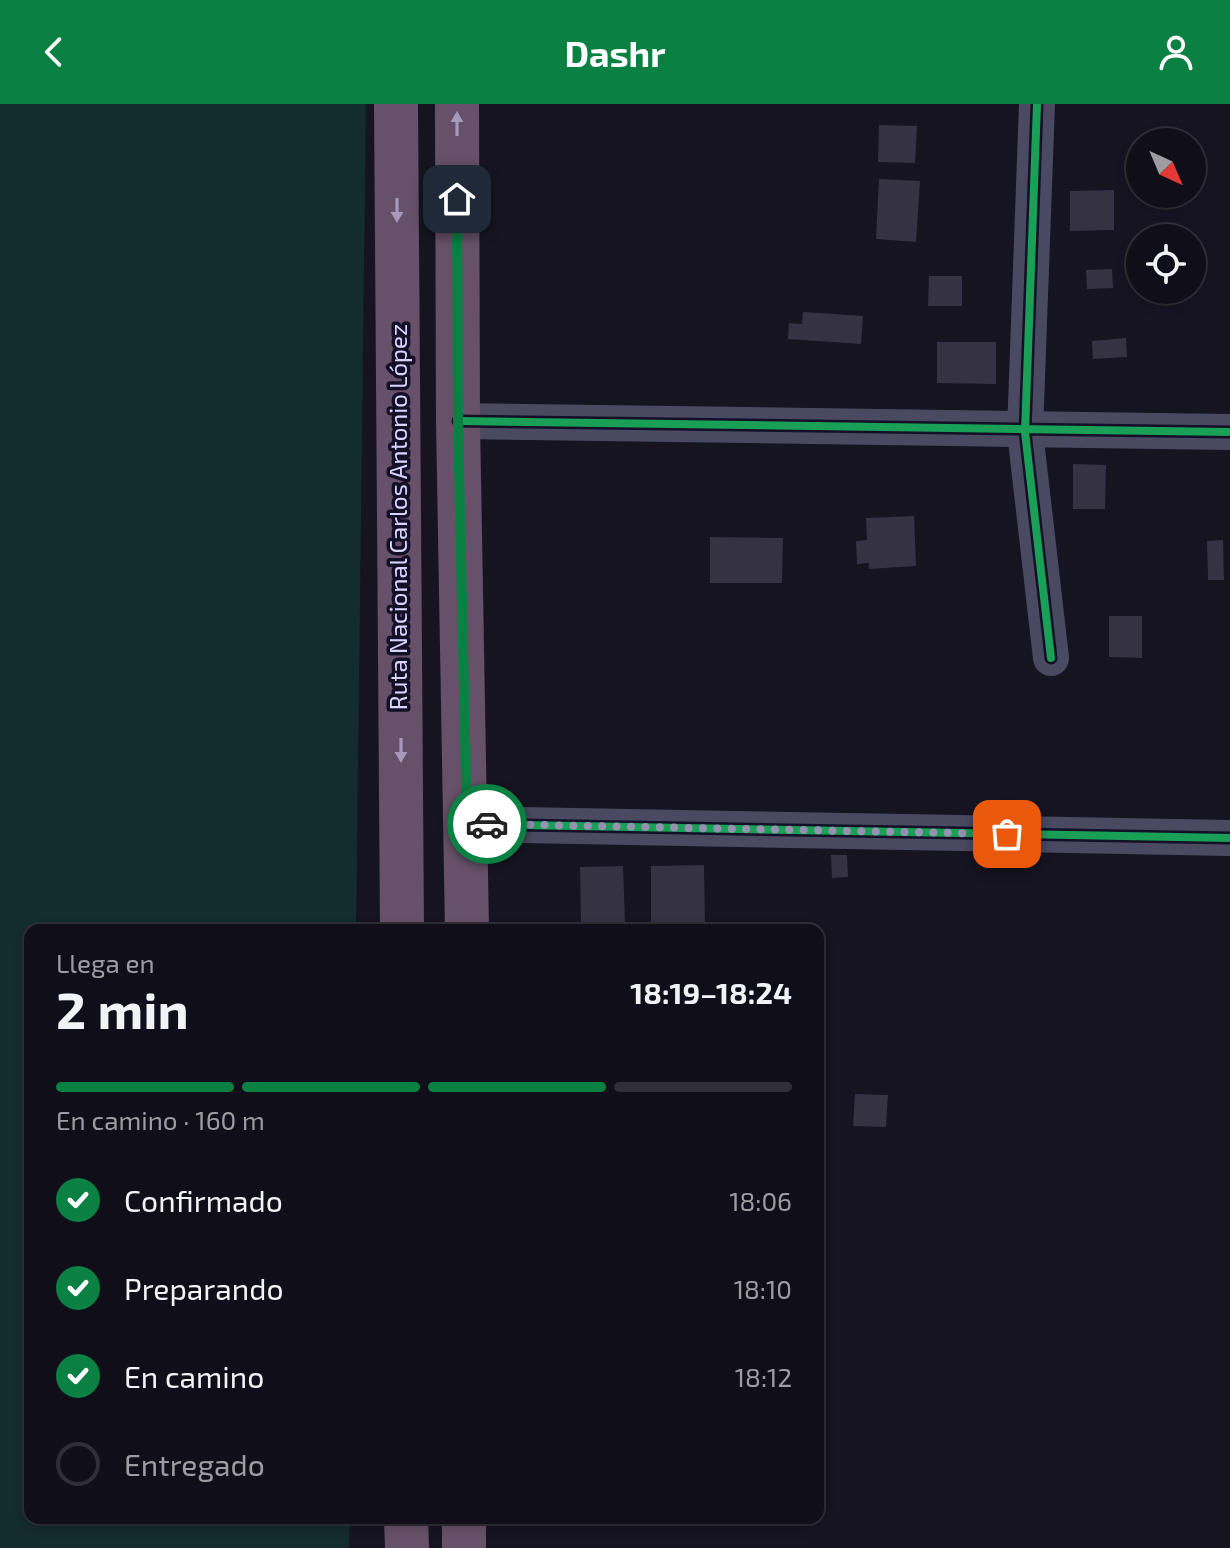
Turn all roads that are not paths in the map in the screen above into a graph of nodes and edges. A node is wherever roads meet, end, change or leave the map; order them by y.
1 (396, 104) edge
2 (457, 104) edge
3 (1037, 104) edge
4 (458, 421) junction
5 (1025, 432) junction
6 (1230, 432) edge
7 (1051, 658) dead end
8 (467, 824) junction
9 (1230, 838) edge
10 (402, 924) edge
11 (467, 924) edge
12 (406, 1524) edge
13 (464, 1524) edge
14 (407, 1548) edge
15 (464, 1548) edge

1 -> 10 highway, Ruta Nacional Carlos Antonio López
4 -> 2 highway
3 - 5 street
4 - 5 street
4 - 8 highway
5 - 6 street
5 - 7 street
8 - 9 street
8 - 11 highway
12 - 14 highway
13 - 15 highway

